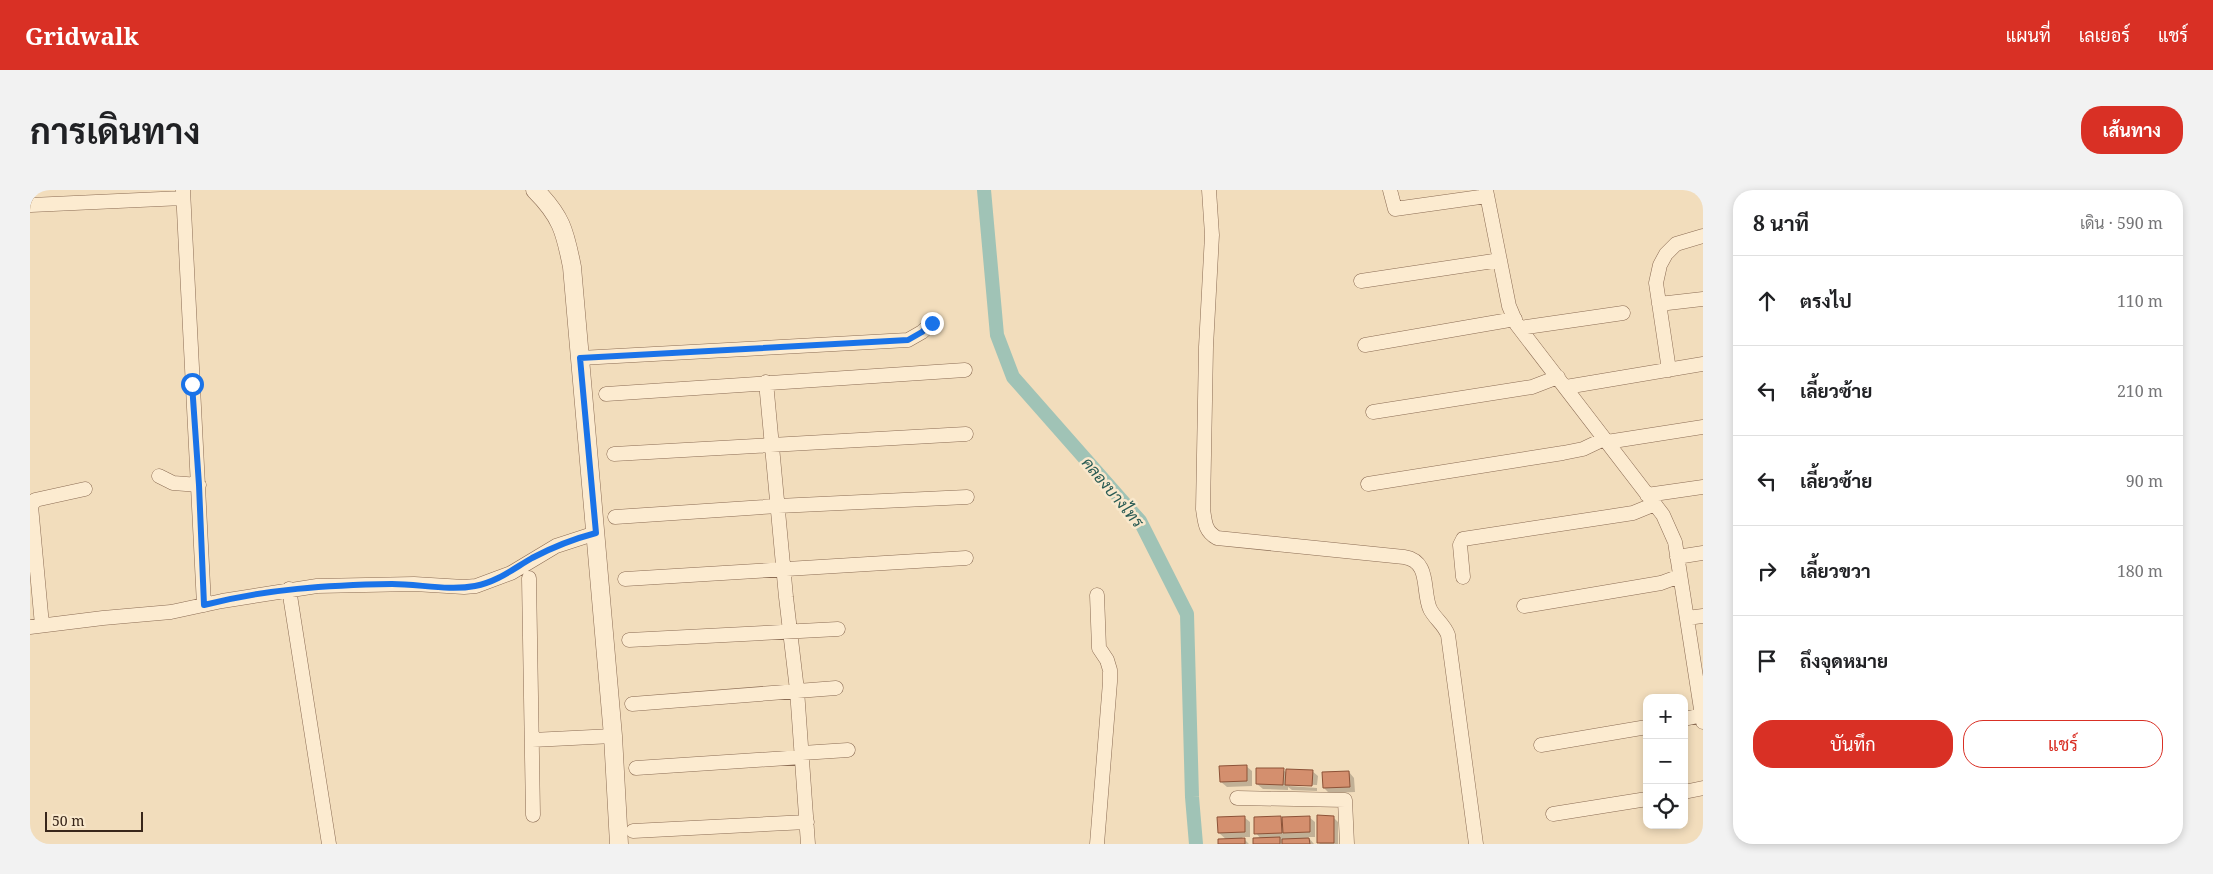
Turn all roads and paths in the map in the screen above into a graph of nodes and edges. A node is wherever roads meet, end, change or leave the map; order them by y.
1 (535, 190) edge
2 (1209, 190) edge
3 (1390, 190) edge
4 (1486, 193) edge
5 (183, 194) edge
6 (31, 205) edge
7 (1703, 236) edge
8 (1500, 260) junction
9 (1361, 281) dead end
10 (1703, 299) edge
11 (1659, 304) junction
12 (1623, 313) dead end
13 (932, 323) dead end
14 (1517, 323) junction
15 (1365, 345) dead end
16 (580, 358) junction
17 (1703, 364) edge
18 (964, 370) dead end
19 (1669, 370) junction
20 (766, 382) junction
21 (1562, 382) junction
22 (606, 394) dead end
23 (1372, 412) dead end
24 (1703, 427) edge
25 (966, 434) dead end
26 (1605, 441) junction
27 (772, 445) junction
28 (614, 454) dead end
29 (159, 476) dead end
30 (1368, 484) dead end
31 (199, 485) junction
32 (1703, 487) edge
33 (86, 490) dead end
34 (968, 497) dead end
35 (1651, 500) junction
36 (778, 506) junction
37 (615, 517) dead end
38 (596, 533) junction
39 (1703, 553) edge
40 (966, 558) dead end
41 (1677, 558) junction
42 (784, 568) junction
43 (1680, 576) junction
44 (1463, 577) dead end
45 (529, 578) dead end
46 (625, 579) dead end
47 (289, 589) junction
48 (1097, 595) dead end
49 (204, 605) junction
50 (1524, 606) dead end
51 (1703, 616) edge
52 (1687, 618) junction
53 (36, 626) edge
54 (838, 629) dead end
55 (791, 630) junction
56 (629, 640) dead end
57 (1700, 676) edge
58 (836, 688) dead end
59 (797, 690) junction
60 (632, 704) dead end
61 (1688, 719) edge
62 (1702, 719) edge
63 (1643, 728) edge
64 (613, 736) junction
65 (532, 740) junction
66 (1541, 745) dead end
67 (848, 750) dead end
68 (802, 755) junction
69 (636, 768) dead end
70 (1703, 788) edge
71 (1688, 791) edge
72 (1236, 798) dead end
73 (1643, 800) edge
74 (1553, 814) dead end
75 (533, 815) dead end
76 (807, 822) junction
77 (633, 831) dead end
78 (329, 844) edge
79 (619, 844) edge
80 (808, 844) edge
81 (1097, 844) edge
82 (1347, 844) edge
83 (1476, 844) edge

1 - 16 street
2 - 83 street
3 - 4 street
4 - 8 street
5 - 6 street
5 - 31 street
7 - 11 street
8 - 9 street
8 - 14 street
10 - 11 street
11 - 19 street
12 - 14 street
13 - 16 street
14 - 15 street
14 - 21 street
16 - 38 street
17 - 19 street
18 - 20 street
19 - 21 street
20 - 22 street
20 - 27 street
21 - 23 street
21 - 26 street
24 - 26 street
25 - 27 street
26 - 30 street
26 - 35 street
27 - 28 street
27 - 36 street
29 - 31 street
31 - 49 street
32 - 35 street
33 - 53 street
34 - 36 street
35 - 41 street
35 - 44 street
36 - 37 street
36 - 42 street
38 - 47 street
38 - 64 street
39 - 41 street
40 - 42 street
41 - 43 street
42 - 46 street
42 - 55 street
43 - 50 street
43 - 52 street
45 - 65 street
47 - 49 street
47 - 78 street
48 - 81 street
49 - 53 street
51 - 52 street
52 - 57 street
54 - 55 street
55 - 56 street
55 - 59 street
57 - 62 street
58 - 59 street
59 - 60 street
59 - 68 street
61 - 62 street
63 - 66 street
64 - 65 street
64 - 79 street
65 - 75 street
67 - 68 street
68 - 69 street
68 - 76 street
70 - 71 street
72 - 82 street
73 - 74 street
76 - 77 street
76 - 80 street

